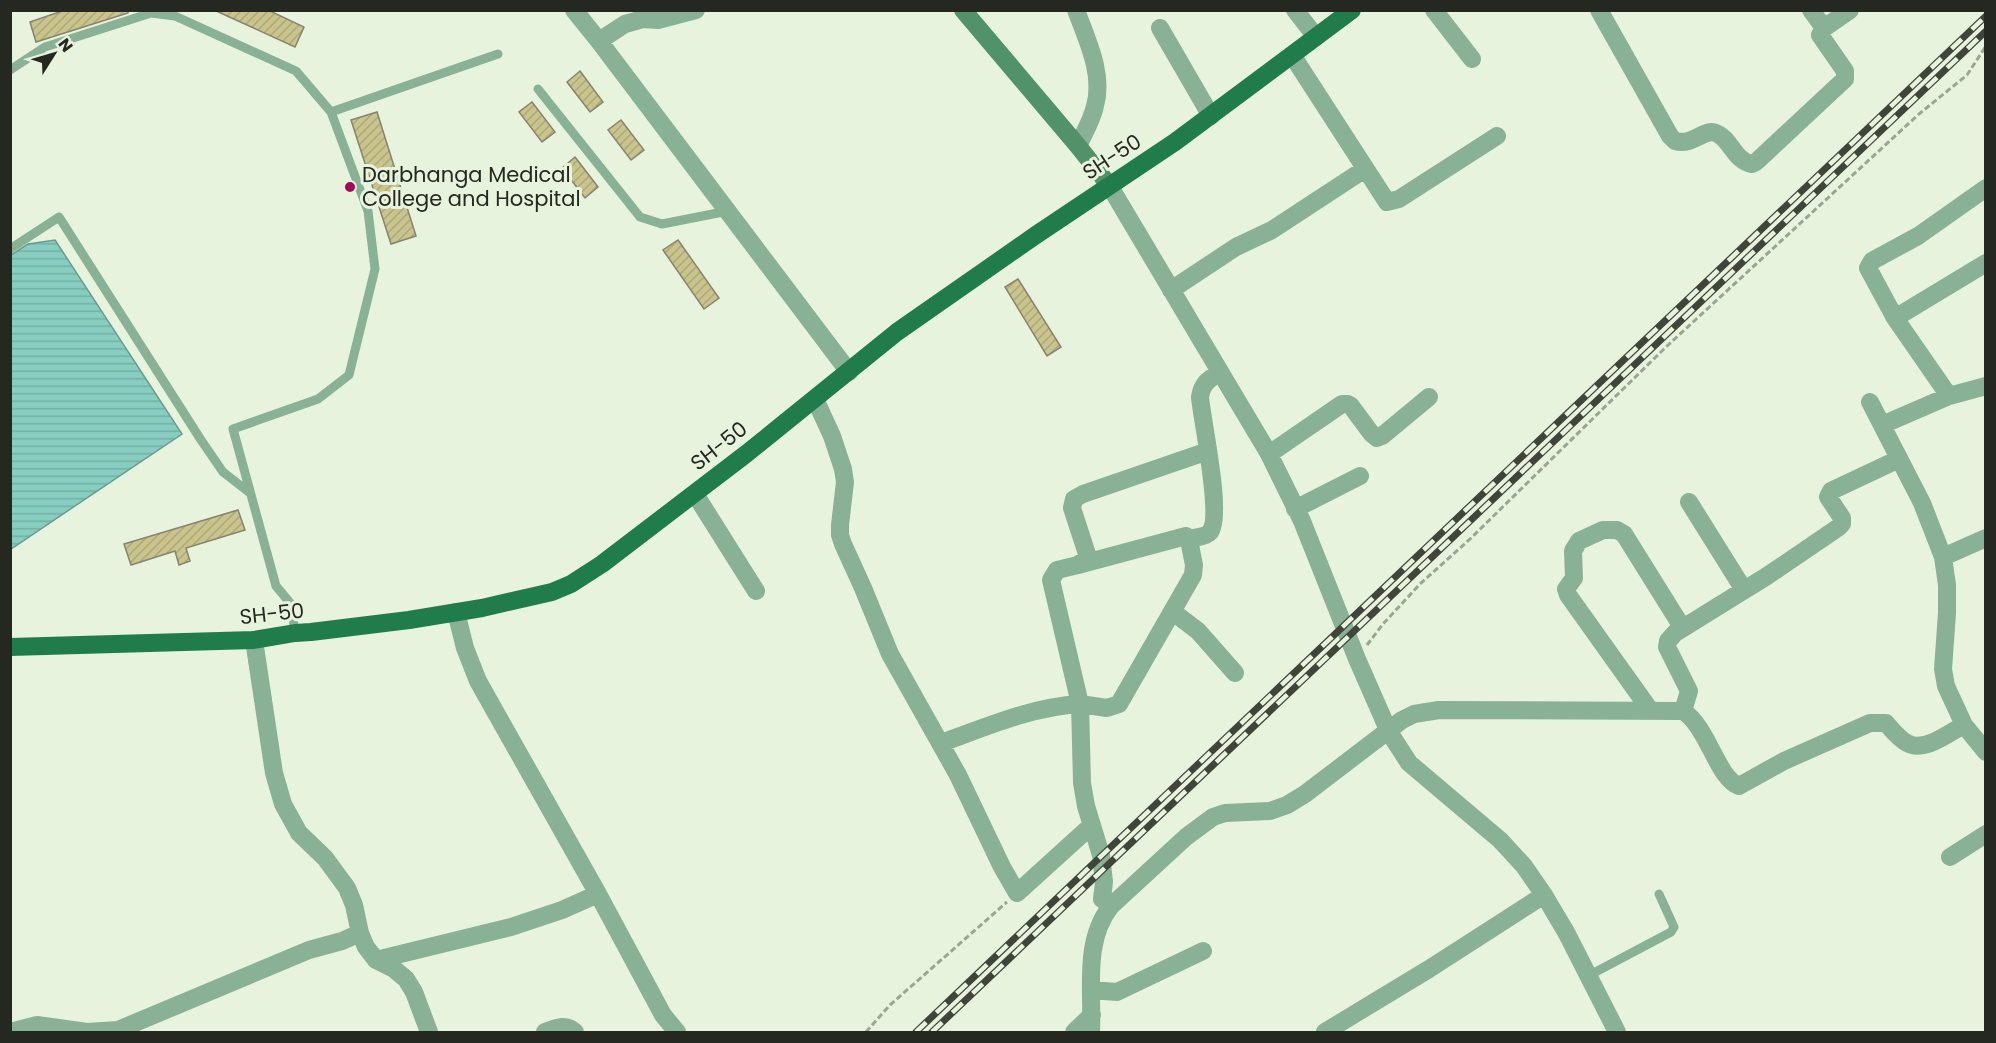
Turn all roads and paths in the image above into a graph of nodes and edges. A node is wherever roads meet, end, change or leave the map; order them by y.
1 (574, 10) edge
2 (696, 10) edge
3 (963, 10) edge
4 (1076, 10) edge
5 (1295, 10) edge
6 (1352, 10) edge
7 (1434, 10) edge
8 (1599, 10) edge
9 (1811, 10) edge
10 (1850, 10) edge
11 (643, 15) edge
12 (1160, 28) dead end
13 (1824, 28) junction
14 (1316, 37) junction
15 (599, 40) junction
16 (1986, 46) edge
17 (498, 54) dead end
18 (1292, 55) junction
19 (1472, 59) dead end
20 (10, 70) edge
21 (538, 89) dead end
22 (331, 112) junction
23 (1211, 116) junction
24 (1497, 136) dead end
25 (1078, 146) junction
26 (1365, 169) junction
27 (1109, 185) junction
28 (1986, 188) edge
29 (728, 211) junction
30 (10, 249) edge
31 (1986, 263) edge
32 (1171, 290) junction
33 (1895, 318) junction
34 (849, 372) junction
35 (1220, 373) junction
36 (1986, 386) edge
37 (1949, 396) junction
38 (1429, 397) dead end
39 (815, 399) junction
40 (1870, 402) dead end
41 (1882, 425) junction
42 (1208, 451) junction
43 (1269, 454) junction
44 (1899, 459) junction
45 (1360, 476) dead end
46 (250, 493) junction
47 (694, 494) junction
48 (1689, 502) dead end
49 (1296, 508) junction
50 (1186, 536) dead end
51 (1986, 538) edge
52 (1943, 556) junction
53 (1078, 565) junction
54 (1743, 590) junction
55 (756, 591) dead end
56 (456, 612) junction
57 (1173, 612) junction
58 (1682, 627) junction
59 (295, 633) junction
60 (254, 640) junction
61 (10, 647) edge
62 (1357, 659) junction
63 (1235, 673) dead end
64 (1080, 704) junction
65 (1650, 710) junction
66 (1683, 711) junction
67 (1964, 725) junction
68 (1389, 732) junction
69 (941, 743) junction
70 (1986, 752) edge
71 (1092, 825) junction
72 (1986, 834) edge
73 (1950, 857) dead end
74 (1017, 893) junction
75 (598, 894) junction
76 (1659, 894) dead end
77 (1544, 895) junction
78 (1111, 906) junction
79 (360, 933) junction
80 (1203, 951) dead end
81 (376, 960) junction
82 (1588, 976) junction
83 (1091, 990) junction
84 (1092, 1024) edge
85 (10, 1032) edge
86 (429, 1032) edge
87 (545, 1032) edge
88 (575, 1032) edge
89 (677, 1032) edge
90 (866, 1032) edge
91 (1074, 1032) edge
92 (1325, 1032) edge
93 (1617, 1032) edge

1 - 15 street
2 - 11 street
3 - 25 street
4 - 25 street
5 - 14 street
6 - 14 main road, SH-50
7 - 19 street
8 - 13 street
9 - 13 street
10 - 13 street
11 - 15 street
12 - 23 street
14 - 18 main road, SH-50
15 - 29 street
16 - 62 path
17 - 22 lane
18 - 23 main road, SH-50
18 - 26 street
20 - 22 lane
21 - 29 lane
22 - 46 lane
23 - 27 main road, SH-50
24 - 26 street
25 - 27 street
26 - 32 street
27 - 32 street
27 - 34 main road, SH-50
28 - 33 street
29 - 34 street
30 - 46 lane
31 - 33 street
32 - 35 street
33 - 37 street
34 - 39 main road, SH-50
35 - 42 street
35 - 43 street
36 - 37 street
37 - 41 street
38 - 43 street
39 - 47 main road, SH-50
39 - 69 street
40 - 41 street
41 - 44 street
42 - 53 street
42 - 57 street
43 - 49 street
44 - 52 street
44 - 54 street
45 - 49 street
46 - 59 lane
47 - 55 street
47 - 56 main road, SH-50
48 - 54 street
49 - 62 street
50 - 53 street
51 - 52 street
52 - 67 street
53 - 64 street
54 - 58 street
56 - 59 main road, SH-50
56 - 75 street
57 - 63 street
57 - 64 street
58 - 65 street
58 - 66 street
59 - 60 main road, SH-50
60 - 61 main road, SH-50
60 - 79 street
62 - 68 street
64 - 69 street
64 - 71 street
65 - 66 street
65 - 68 street
66 - 67 street
67 - 70 street
68 - 77 street
68 - 78 street
69 - 74 street
71 - 74 street
71 - 78 street
72 - 73 street
74 - 90 path
75 - 81 street
75 - 89 street
76 - 82 lane
77 - 82 street
77 - 92 street
78 - 83 street
79 - 81 street
79 - 85 street
80 - 83 street
81 - 86 street
82 - 93 street
83 - 84 street
84 - 91 street
87 - 88 street

